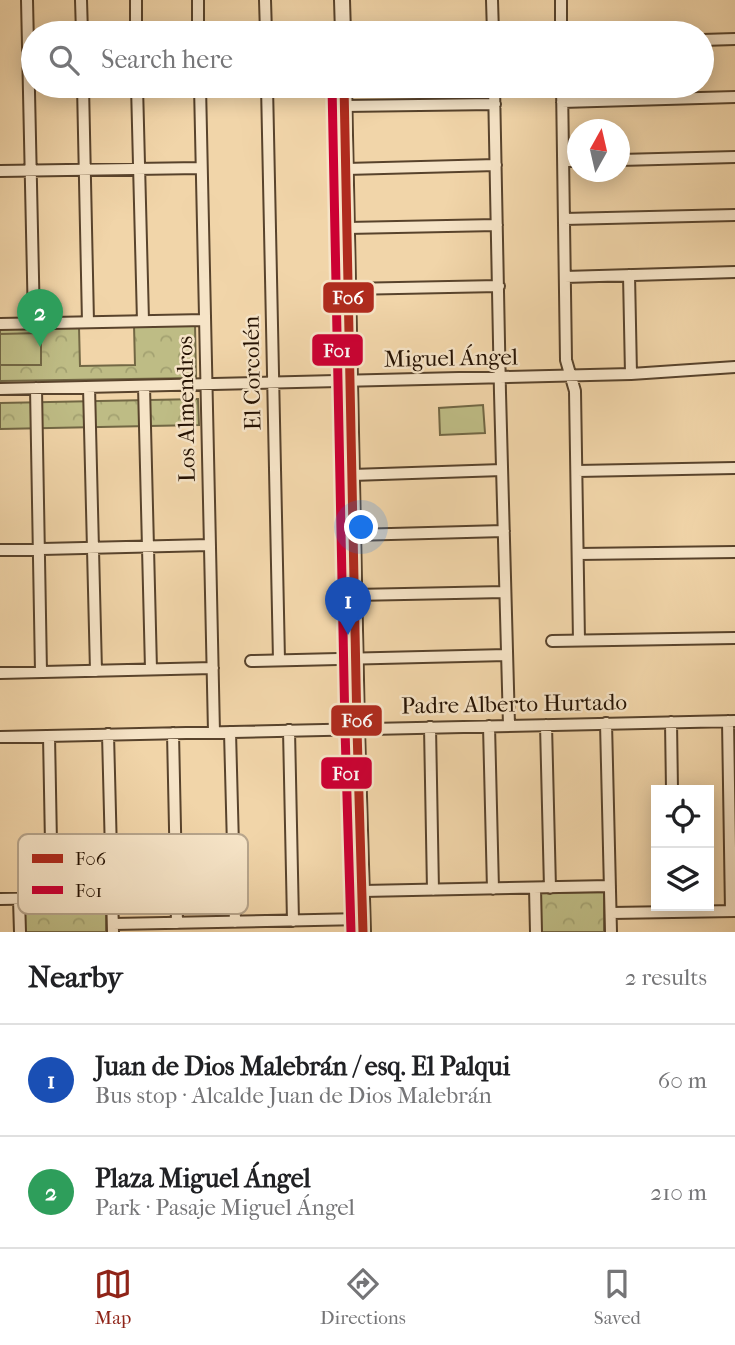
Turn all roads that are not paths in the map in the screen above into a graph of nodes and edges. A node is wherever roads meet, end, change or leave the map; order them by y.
1 (27, 0) edge
2 (81, 0) edge
3 (135, 0) edge
4 (198, 0) edge
5 (265, 0) edge
6 (342, 0) edge
7 (492, 0) edge
8 (561, 0) edge
9 (27, 21) edge
10 (82, 21) edge
11 (136, 21) edge
12 (198, 21) edge
13 (266, 21) edge
14 (343, 21) edge
15 (493, 21) edge
16 (561, 21) edge
17 (735, 39) edge
18 (714, 40) edge
19 (735, 97) edge
20 (29, 98) edge
21 (83, 98) edge
22 (137, 98) edge
23 (200, 98) edge
24 (267, 98) edge
25 (345, 98) edge
26 (495, 98) edge
27 (562, 98) edge
28 (706, 98) edge
29 (714, 98) edge
30 (562, 103) junction
31 (495, 104) junction
32 (345, 106) junction
33 (735, 156) edge
34 (630, 160) edge
35 (563, 161) junction
36 (567, 161) edge
37 (496, 165) junction
38 (201, 168) junction
39 (139, 169) junction
40 (346, 169) junction
41 (85, 170) junction
42 (0, 171) edge
43 (30, 171) junction
44 (735, 215) edge
45 (564, 219) junction
46 (497, 225) junction
47 (347, 228) junction
48 (735, 272) edge
49 (629, 275) junction
50 (565, 276) junction
51 (499, 286) junction
52 (348, 289) junction
53 (205, 320) junction
54 (143, 321) junction
55 (88, 322) junction
56 (34, 323) junction
57 (0, 324) edge
58 (735, 367) edge
59 (631, 374) junction
60 (571, 376) junction
61 (501, 377) junction
62 (350, 381) junction
63 (273, 383) junction
64 (206, 384) junction
65 (144, 386) junction
66 (89, 387) junction
67 (36, 388) junction
68 (0, 389) edge
69 (735, 468) edge
70 (502, 470) junction
71 (576, 471) junction
72 (352, 475) junction
73 (504, 531) junction
74 (353, 535) junction
75 (210, 545) junction
76 (148, 547) junction
77 (93, 548) junction
78 (39, 549) junction
79 (0, 550) edge
80 (735, 552) edge
81 (578, 555) junction
82 (505, 592) junction
83 (354, 595) junction
84 (735, 638) edge
85 (552, 641) dead end
86 (579, 641) junction
87 (507, 655) junction
88 (356, 658) junction
89 (279, 660) junction
90 (251, 661) dead end
91 (213, 668) junction
92 (151, 669) junction
93 (96, 671) junction
94 (41, 672) junction
95 (0, 673) edge
96 (732, 721) edge
97 (671, 722) junction
98 (606, 723) junction
99 (546, 724) junction
100 (489, 726) junction
101 (509, 726) junction
102 (430, 727) junction
103 (357, 729) junction
104 (289, 730) junction
105 (214, 732) junction
106 (230, 732) junction
107 (173, 733) junction
108 (108, 734) junction
109 (49, 736) junction
110 (0, 737) edge
111 (672, 785) edge
112 (51, 834) edge
113 (110, 834) edge
114 (175, 834) edge
115 (233, 834) edge
116 (610, 886) junction
117 (535, 888) junction
118 (550, 888) junction
119 (493, 889) junction
120 (433, 890) junction
121 (362, 891) junction
122 (0, 899) edge
123 (18, 899) edge
124 (714, 910) edge
125 (651, 911) edge
126 (733, 911) edge
127 (19, 914) edge
128 (177, 914) edge
129 (235, 914) edge
130 (611, 914) junction
131 (293, 921) junction
132 (235, 922) junction
133 (177, 923) junction
134 (363, 926) edge
135 (256, 927) edge
136 (113, 928) edge
137 (20, 932) edge
138 (536, 932) edge
139 (611, 932) edge

1 - 9 street
2 - 10 street
3 - 11 street
4 - 12 street
5 - 13 street
6 - 14 street
7 - 15 street
8 - 16 street
17 - 18 street
19 - 29 street
20 - 43 street
21 - 41 street
22 - 39 street
23 - 38 street, Los Almendros
24 - 63 street, El Corcolén
25 - 32 street
26 - 31 street
27 - 30 street
28 - 30 street
30 - 35 street
31 - 32 street
31 - 37 street
32 - 40 street
33 - 34 street
35 - 36 street
35 - 45 street
37 - 40 street
37 - 46 street
38 - 39 street
38 - 53 street, Los Almendros
39 - 41 street
39 - 54 street
40 - 47 street
41 - 43 street
41 - 55 street
42 - 43 street
43 - 56 street
44 - 45 street
45 - 50 street
46 - 47 street
46 - 51 street
47 - 52 street
48 - 49 street
49 - 50 street
49 - 59 street
50 - 60 street
51 - 52 street
51 - 61 street
52 - 62 street
53 - 54 street
53 - 64 street, Los Almendros
54 - 55 street
55 - 56 street
56 - 57 street
58 - 59 street, Miguel Ángel
59 - 60 street, Miguel Ángel
60 - 61 street, Miguel Ángel
60 - 71 street
61 - 62 street, Miguel Ángel
61 - 70 street
62 - 63 street, Miguel Ángel
62 - 72 street
63 - 64 street, Miguel Ángel
63 - 89 street, El Corcolén
64 - 65 street, Miguel Ángel
64 - 75 street, Los Almendros
65 - 66 street, Miguel Ángel
65 - 76 street
66 - 67 street, Miguel Ángel
66 - 77 street
67 - 68 street, Miguel Ángel
67 - 78 street
69 - 71 street
70 - 72 street
70 - 73 street
71 - 81 street
72 - 74 street
73 - 74 street
73 - 82 street
74 - 83 street
75 - 76 street
75 - 91 street, Los Almendros
76 - 77 street
76 - 92 street
77 - 78 street
77 - 93 street
78 - 79 street
78 - 94 street
80 - 81 street
81 - 86 street
82 - 83 street
82 - 87 street
83 - 88 street
84 - 86 street
85 - 86 street
87 - 88 street
87 - 101 street
88 - 89 street
88 - 103 street
89 - 90 street
91 - 92 street
91 - 105 street, Los Almendros
92 - 93 street
93 - 94 street
94 - 95 street
96 - 97 street, Padre Alberto Hurtado
96 - 126 street
97 - 98 street, Padre Alberto Hurtado
97 - 111 street
98 - 99 street, Padre Alberto Hurtado
98 - 116 street
99 - 101 street, Padre Alberto Hurtado
99 - 118 street
100 - 101 street, Padre Alberto Hurtado
100 - 102 street, Padre Alberto Hurtado
100 - 119 street
102 - 103 street, Padre Alberto Hurtado
102 - 120 street
103 - 104 street, Padre Alberto Hurtado
103 - 121 street
104 - 106 street, Padre Alberto Hurtado
104 - 131 street
105 - 106 street, Padre Alberto Hurtado
105 - 107 street, Padre Alberto Hurtado
106 - 115 street
107 - 108 street, Padre Alberto Hurtado
107 - 114 street
108 - 109 street, Padre Alberto Hurtado
108 - 113 street
109 - 110 street, Padre Alberto Hurtado
109 - 112 street
116 - 118 street
116 - 130 street
117 - 118 street
117 - 119 street
117 - 138 street
119 - 120 street
120 - 121 street
121 - 134 street
122 - 123 street
124 - 126 street
125 - 130 street
127 - 137 street
128 - 133 street
129 - 132 street
130 - 139 street
131 - 134 street
131 - 135 street
132 - 133 street
132 - 135 street
133 - 136 street

